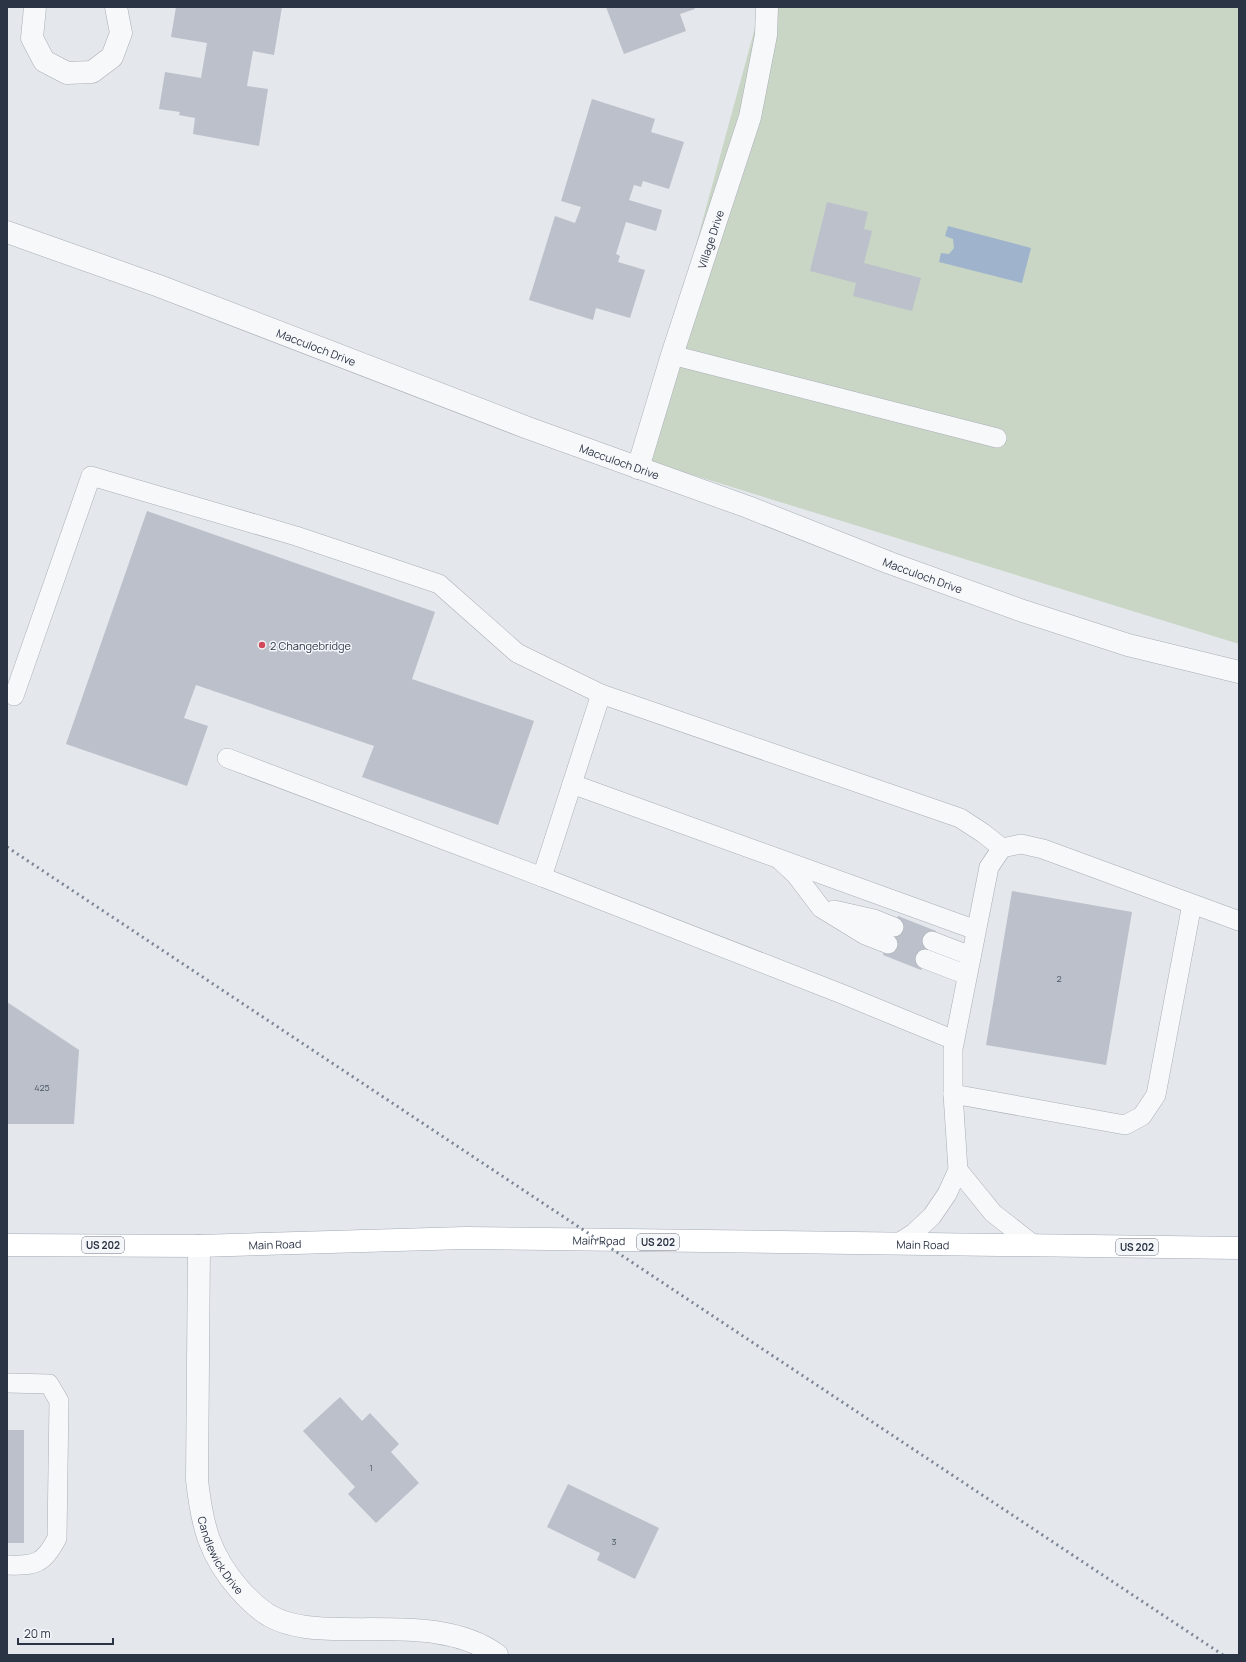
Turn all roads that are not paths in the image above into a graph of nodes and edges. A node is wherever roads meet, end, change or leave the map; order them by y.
1 (35, 7) edge
2 (116, 7) edge
3 (767, 7) edge
4 (7, 232) edge
5 (672, 355) junction
6 (996, 438) dead end
7 (638, 468) junction
8 (1239, 672) edge
9 (601, 694) junction
10 (14, 696) dead end
11 (227, 758) dead end
12 (572, 784) junction
13 (1002, 848) junction
14 (777, 857) junction
15 (542, 877) junction
16 (1192, 904) junction
17 (1239, 921) edge
18 (976, 930) junction
19 (891, 935) dead end
20 (932, 941) dead end
21 (971, 956) junction
22 (925, 959) dead end
23 (968, 975) junction
24 (954, 1040) junction
25 (953, 1094) junction
26 (958, 1170) junction
27 (897, 1244) junction
28 (7, 1245) edge
29 (198, 1246) junction
30 (1035, 1246) junction
31 (1239, 1248) edge
32 (7, 1383) edge
33 (7, 1565) edge
34 (497, 1655) edge

1 - 2 street
3 - 5 street, Village Drive
4 - 7 street, Macculoch Drive
5 - 6 lane
5 - 7 street, Village Drive
7 - 8 street, Macculoch Drive
9 - 10 lane
9 - 12 lane
9 - 13 lane
11 - 15 lane
12 - 14 lane
12 - 15 lane
13 - 16 lane
13 - 18 lane
14 - 18 lane
14 - 19 lane
15 - 24 lane
16 - 17 lane
16 - 25 lane
18 - 21 lane
20 - 21 lane
21 - 23 lane
22 - 23 lane
23 - 24 lane
24 - 25 lane
25 - 26 lane
26 - 27 lane
26 - 30 lane
27 - 29 main road, Main Road / US 202
27 - 30 main road, Main Road / US 202
28 - 29 main road, Main Road / US 202
29 - 34 street, Candlewick Drive
30 - 31 main road, Main Road / US 202
32 - 33 lane

